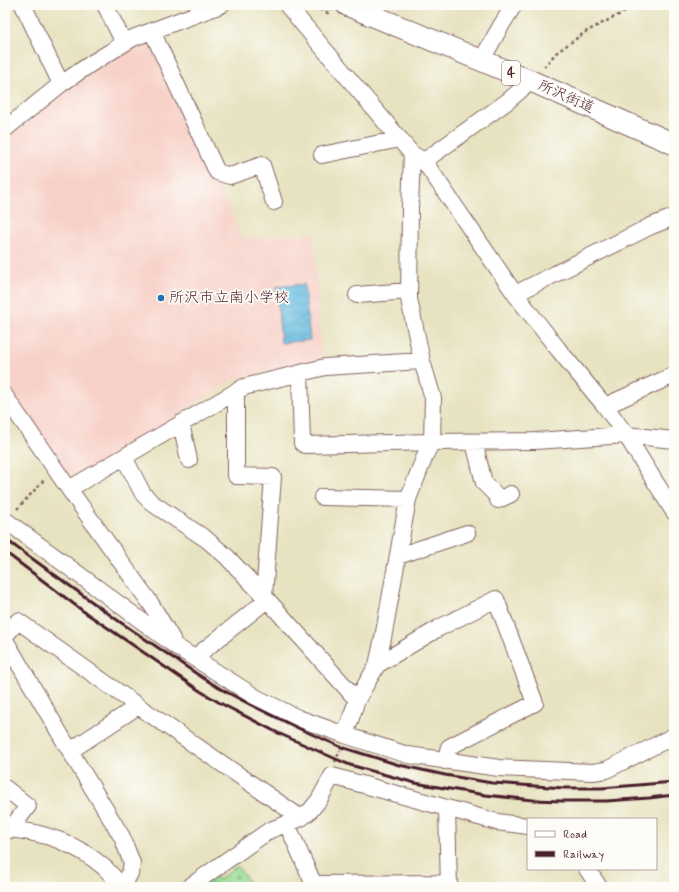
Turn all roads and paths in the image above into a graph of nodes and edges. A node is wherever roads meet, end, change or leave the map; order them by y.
1 (23, 5) edge
2 (105, 5) edge
3 (221, 5) edge
4 (287, 5) edge
5 (309, 5) edge
6 (347, 5) edge
7 (514, 5) edge
8 (638, 5) edge
9 (328, 13) dead end
10 (152, 31) junction
11 (124, 44) junction
12 (481, 61) junction
13 (530, 81) junction
14 (61, 84) junction
15 (5, 129) edge
16 (400, 139) junction
17 (674, 144) edge
18 (322, 155) dead end
19 (418, 158) junction
20 (274, 202) dead end
21 (674, 217) edge
22 (409, 291) junction
23 (515, 294) junction
24 (357, 295) dead end
25 (422, 361) junction
26 (300, 373) junction
27 (674, 375) edge
28 (236, 391) junction
29 (7, 403) edge
30 (605, 406) junction
31 (182, 423) junction
32 (626, 435) junction
33 (674, 440) edge
34 (432, 442) junction
35 (474, 442) junction
36 (124, 457) junction
37 (189, 460) dead end
38 (54, 469) junction
39 (69, 489) junction
40 (511, 494) dead end
41 (322, 497) dead end
42 (408, 499) junction
43 (674, 512) edge
44 (6, 520) edge
45 (467, 533) dead end
46 (398, 556) junction
47 (265, 598) junction
48 (5, 636) edge
49 (5, 640) edge
50 (177, 647) junction
51 (194, 658) junction
52 (377, 665) junction
53 (358, 700) junction
54 (138, 706) junction
55 (345, 735) junction
56 (674, 736) edge
57 (70, 751) junction
58 (445, 761) junction
59 (332, 776) junction
60 (5, 788) edge
61 (447, 809) junction
62 (294, 821) junction
63 (527, 826) edge
64 (8, 830) edge
65 (589, 870) edge
66 (315, 885) edge
67 (449, 885) edge
68 (122, 887) edge
69 (189, 887) edge
70 (599, 887) edge

1 - 14 street
2 - 11 street
3 - 10 street
4 - 16 street
5 - 9 path
6 - 12 main road, 所沢街道 / 4
7 - 12 street
8 - 13 path
10 - 11 street
10 - 20 street
11 - 14 street
12 - 13 main road, 所沢街道 / 4
13 - 17 main road, 所沢街道 / 4
13 - 19 street
14 - 15 street
16 - 18 street
16 - 19 street
19 - 22 street
19 - 23 street
21 - 23 street
22 - 24 street
22 - 25 street
23 - 30 street
25 - 26 street
25 - 34 street
26 - 28 street
26 - 34 street
27 - 30 street
28 - 31 street
28 - 47 street
29 - 38 street
30 - 32 street
31 - 36 street
31 - 37 street
32 - 33 street
32 - 35 street
32 - 43 street
34 - 35 street
34 - 42 street
35 - 40 street
36 - 39 street
36 - 47 street
38 - 39 street
38 - 44 path
39 - 50 street
41 - 42 street
42 - 46 street
44 - 50 street
45 - 46 street
46 - 52 street
47 - 51 street
47 - 53 street
48 - 54 street
49 - 57 street
50 - 51 street
51 - 55 street
52 - 53 street
52 - 58 street
53 - 55 street
54 - 57 street
54 - 62 street
55 - 58 street
55 - 59 path
56 - 58 street
57 - 68 street
59 - 61 street
59 - 62 street
60 - 64 street
61 - 63 street
61 - 67 street
62 - 66 street
62 - 69 street
64 - 68 street
65 - 70 street
66 - 67 street

